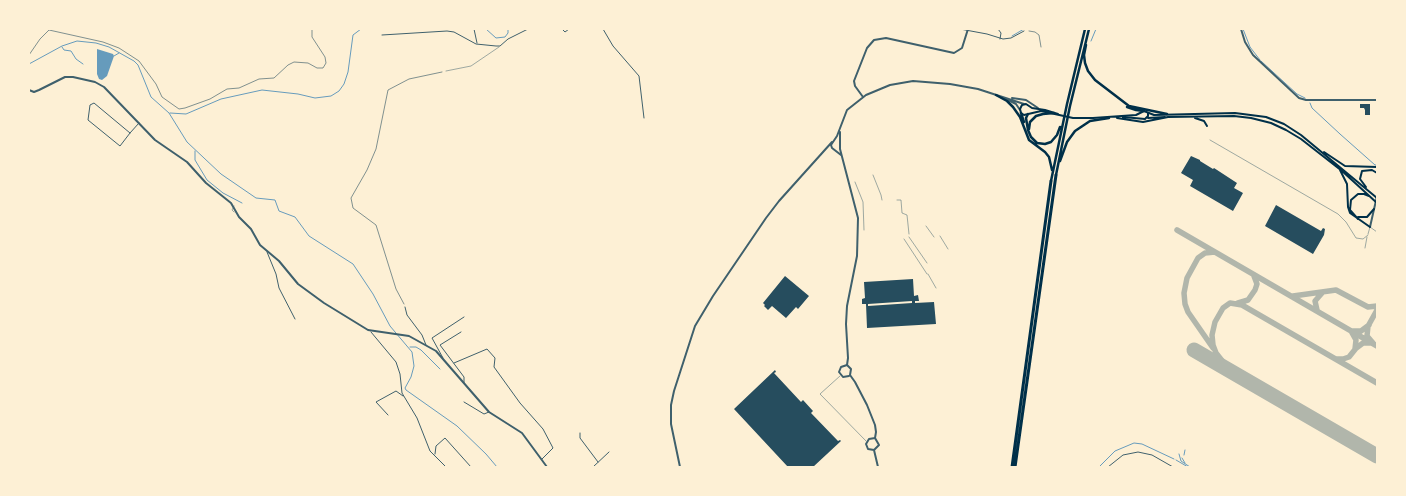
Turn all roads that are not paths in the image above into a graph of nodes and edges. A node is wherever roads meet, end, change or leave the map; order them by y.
1 (472, 29) edge
2 (528, 29) edge
3 (562, 29) edge
4 (569, 29) edge
5 (603, 29) edge
6 (960, 29) edge
7 (968, 29) edge
8 (998, 29) edge
9 (1087, 29) edge
10 (1241, 29) edge
11 (524, 30) edge
12 (1024, 31) road end
13 (382, 35) dead end
14 (1000, 39) junction
15 (478, 44) junction
16 (500, 46) junction
17 (446, 71) road end
18 (972, 88) junction
19 (29, 90) edge
20 (996, 96) junction
21 (1004, 96) junction
22 (1115, 96) junction
23 (862, 97) junction
24 (1377, 100) edge
25 (1027, 104) junction
26 (1030, 107) junction
27 (1040, 109) junction
28 (1020, 111) junction
29 (1145, 111) junction
30 (1141, 112) junction
31 (1029, 113) junction
32 (1054, 113) junction
33 (1058, 114) junction
34 (1167, 116) junction
35 (1193, 117) junction
36 (644, 118) dead end
37 (1092, 118) junction
38 (1109, 118) junction
39 (1117, 118) junction
40 (1063, 119) junction
41 (1142, 119) junction
42 (1146, 119) junction
43 (139, 123) junction
44 (1207, 126) dead end
45 (840, 129) junction
46 (1024, 129) junction
47 (130, 133) junction
48 (1030, 136) junction
49 (1210, 140) dead end
50 (833, 141) junction
51 (841, 144) junction
52 (826, 148) junction
53 (832, 148) junction
54 (840, 148) junction
55 (1319, 149) junction
56 (836, 150) junction
57 (842, 155) junction
58 (1339, 170) junction
59 (1377, 171) edge
60 (873, 175) dead end
61 (1056, 175) junction
62 (1051, 181) junction
63 (855, 182) dead end
64 (1369, 190) junction
65 (1377, 197) edge
66 (1371, 198) junction
67 (882, 200) dead end
68 (896, 200) dead end
69 (1377, 203) edge
70 (1374, 209) junction
71 (1354, 216) junction
72 (926, 226) dead end
73 (1370, 227) junction
74 (864, 230) dead end
75 (1377, 232) edge
76 (909, 234) dead end
77 (1368, 235) junction
78 (940, 236) dead end
79 (909, 237) dead end
80 (934, 237) dead end
81 (904, 239) dead end
82 (1365, 248) dead end
83 (948, 249) dead end
84 (268, 251) junction
85 (927, 263) dead end
86 (936, 288) dead end
87 (405, 307) road end
88 (464, 317) dead end
89 (296, 318) dead end
90 (370, 331) junction
91 (461, 332) dead end
92 (426, 346) junction
93 (443, 358) junction
94 (454, 363) junction
95 (847, 365) junction
96 (841, 375) junction
97 (850, 375) junction
98 (464, 383) junction
99 (403, 396) junction
100 (464, 402) dead end
101 (489, 412) junction
102 (388, 415) dead end
103 (580, 433) dead end
104 (875, 438) junction
105 (866, 442) junction
106 (874, 450) junction
107 (609, 452) dead end
108 (434, 455) junction
109 (542, 459) junction
110 (598, 462) junction
111 (445, 466) edge
112 (442, 467) edge
113 (471, 467) edge
114 (548, 467) edge
115 (592, 467) edge
116 (680, 467) edge
117 (878, 467) edge
118 (1013, 467) edge
119 (1108, 467) edge
120 (1173, 467) edge

1 - 15 street
2 - 11 street
3 - 4 street
5 - 36 street
6 - 14 street
7 - 23 street
8 - 14 street
9 - 22 highway
9 - 40 highway
9 - 61 highway
10 - 24 street
11 - 16 street
12 - 14 street
13 - 15 street
15 - 16 street
16 - 17 lane
18 - 20 street
18 - 21 street
18 - 23 street
19 - 43 street
20 - 28 street
20 - 46 highway
21 - 25 street
21 - 27 street
22 - 29 highway
22 - 34 highway
23 - 45 street
25 - 26 main road
25 - 28 main road
26 - 27 main road
26 - 31 main road
27 - 33 main road
28 - 31 main road
28 - 46 highway
29 - 30 main road
29 - 34 main road
29 - 42 main road
30 - 37 main road
30 - 41 main road
31 - 32 main road
31 - 48 highway
32 - 33 main road
32 - 48 highway
33 - 37 main road
34 - 35 main road
34 - 39 main road
34 - 42 main road
34 - 55 main road
35 - 44 main road
35 - 58 main road
37 - 38 main road
38 - 39 main road
38 - 61 highway
39 - 41 main road
40 - 48 highway
40 - 62 highway
41 - 42 main road
43 - 47 street
43 - 84 street
45 - 50 street
45 - 51 street
46 - 62 highway
47 - 47 street
49 - 77 lane
50 - 51 street
50 - 52 street
50 - 53 street
51 - 54 street
52 - 53 street
52 - 116 street
53 - 56 street
54 - 56 street
54 - 57 street
55 - 59 main road
55 - 64 main road
56 - 57 street
57 - 95 street
58 - 66 main road
58 - 73 main road
59 - 64 main road
60 - 67 lane
61 - 118 highway
62 - 118 highway
63 - 74 lane
64 - 65 main road
65 - 70 street
66 - 69 main road
66 - 71 main road
68 - 76 lane
70 - 71 main road
70 - 73 street
71 - 73 main road
72 - 80 lane
73 - 75 lane
73 - 77 lane
77 - 82 lane
78 - 83 lane
79 - 85 lane
81 - 86 lane
84 - 89 street
84 - 90 street
87 - 92 street
88 - 93 street
90 - 92 street
90 - 99 street
91 - 94 street
92 - 93 street
93 - 98 street
94 - 98 street
94 - 109 street
95 - 96 street
95 - 97 street
96 - 97 street
96 - 105 lane
97 - 104 street
98 - 101 street
99 - 102 street
99 - 108 street
100 - 101 street
101 - 109 street
103 - 110 street
104 - 105 street
104 - 106 street
105 - 106 street
106 - 117 street
107 - 110 street
108 - 111 street
108 - 113 street
109 - 114 street
110 - 115 street
111 - 112 street
119 - 120 street

